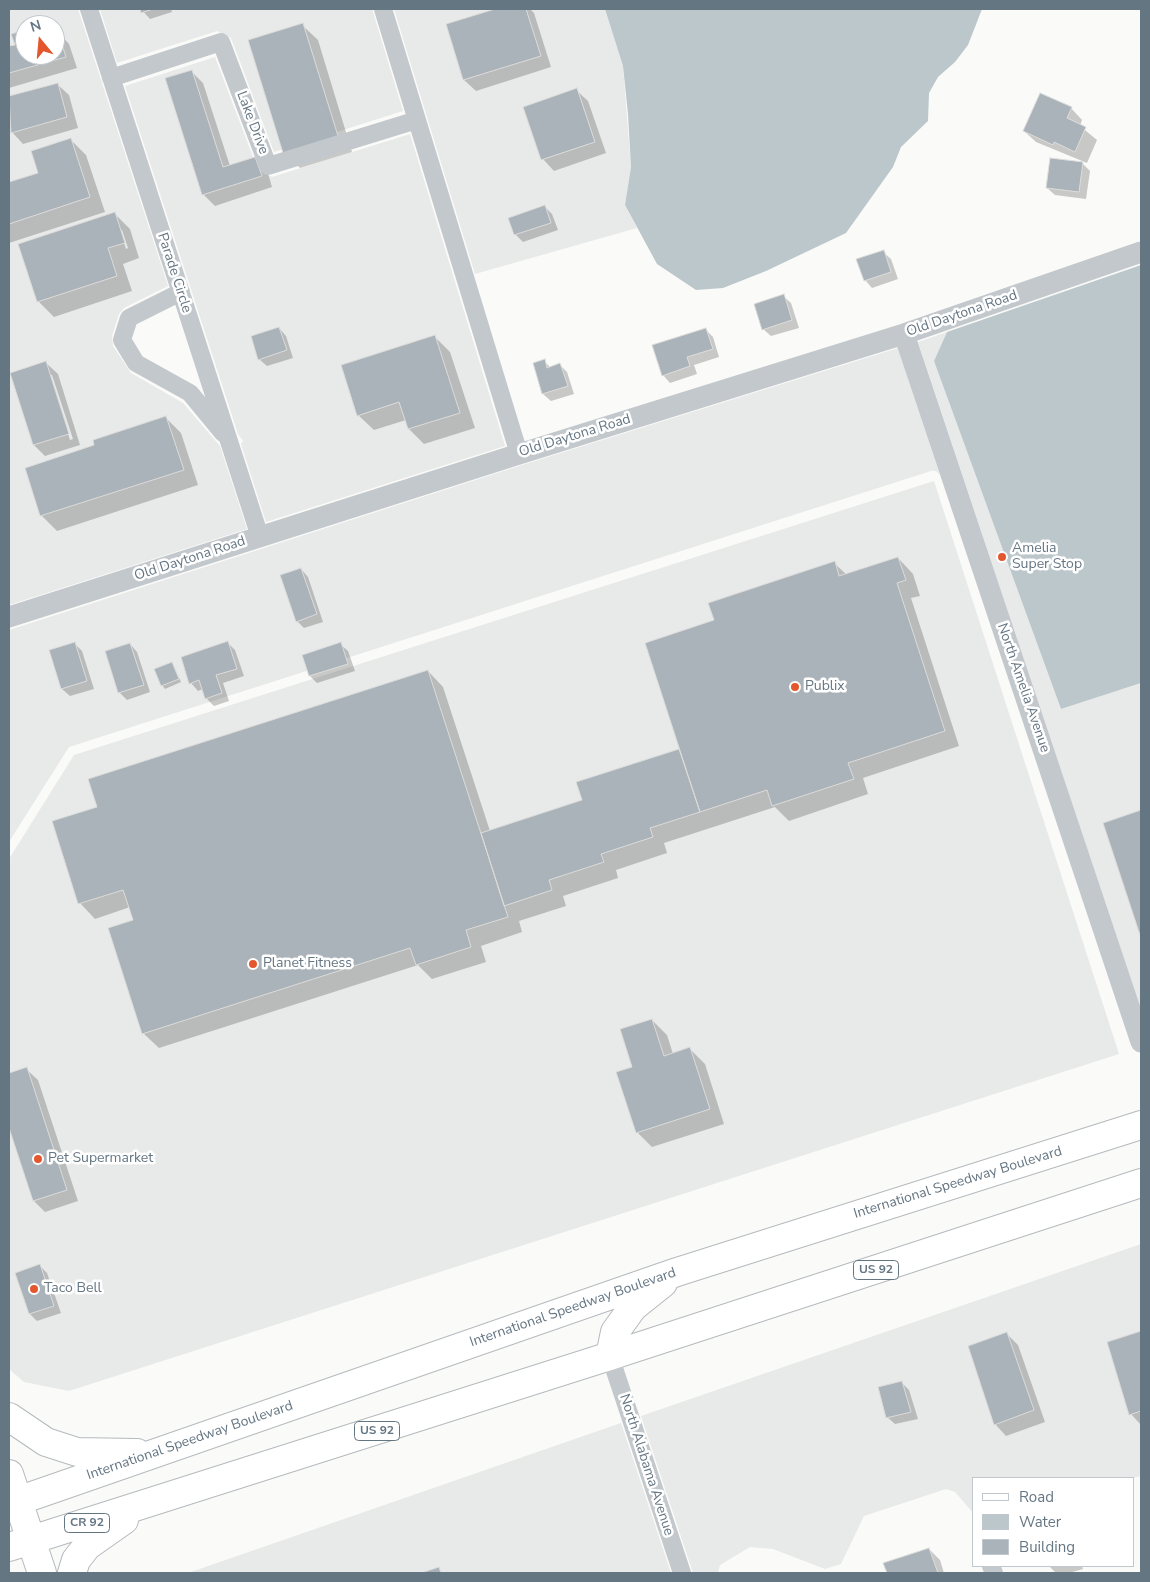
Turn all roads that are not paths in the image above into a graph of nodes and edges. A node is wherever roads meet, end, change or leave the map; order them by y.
1 (89, 9) edge
2 (383, 9) edge
3 (111, 78) junction
4 (417, 120) junction
5 (1141, 252) edge
6 (181, 292) junction
7 (904, 334) junction
8 (229, 440) junction
9 (519, 454) junction
10 (260, 537) junction
11 (9, 617) edge
12 (1141, 1042) edge
13 (1141, 1125) edge
14 (1141, 1183) edge
15 (677, 1272) junction
16 (610, 1356) junction
17 (9, 1417) edge
18 (154, 1454) junction
19 (9, 1474) edge
20 (13, 1502) edge
21 (143, 1506) junction
22 (20, 1544) edge
23 (42, 1573) edge
24 (72, 1573) edge
25 (682, 1573) edge

1 - 3 street, Parade Circle
2 - 4 street
3 - 4 street, Lake Drive
3 - 6 street, Parade Circle
4 - 9 street
5 - 7 street, Old Daytona Road
6 - 8 street, Parade Circle
6 - 8 street
7 - 9 street, Old Daytona Road
7 - 12 street, North Amelia Avenue
8 - 10 street, Parade Circle
9 - 10 street, Old Daytona Road
10 - 11 street, Old Daytona Road
13 - 15 main road, International Speedway Boulevard
14 - 16 main road, US 92
15 - 16 main road
15 - 18 main road, International Speedway Boulevard
16 - 21 main road, US 92
16 - 25 street, North Alabama Avenue
17 - 18 main road
18 - 20 main road, International Speedway Boulevard
19 - 20 main road
20 - 22 main road
21 - 22 main road, CR 92
21 - 24 main road, US 92
22 - 23 main road

